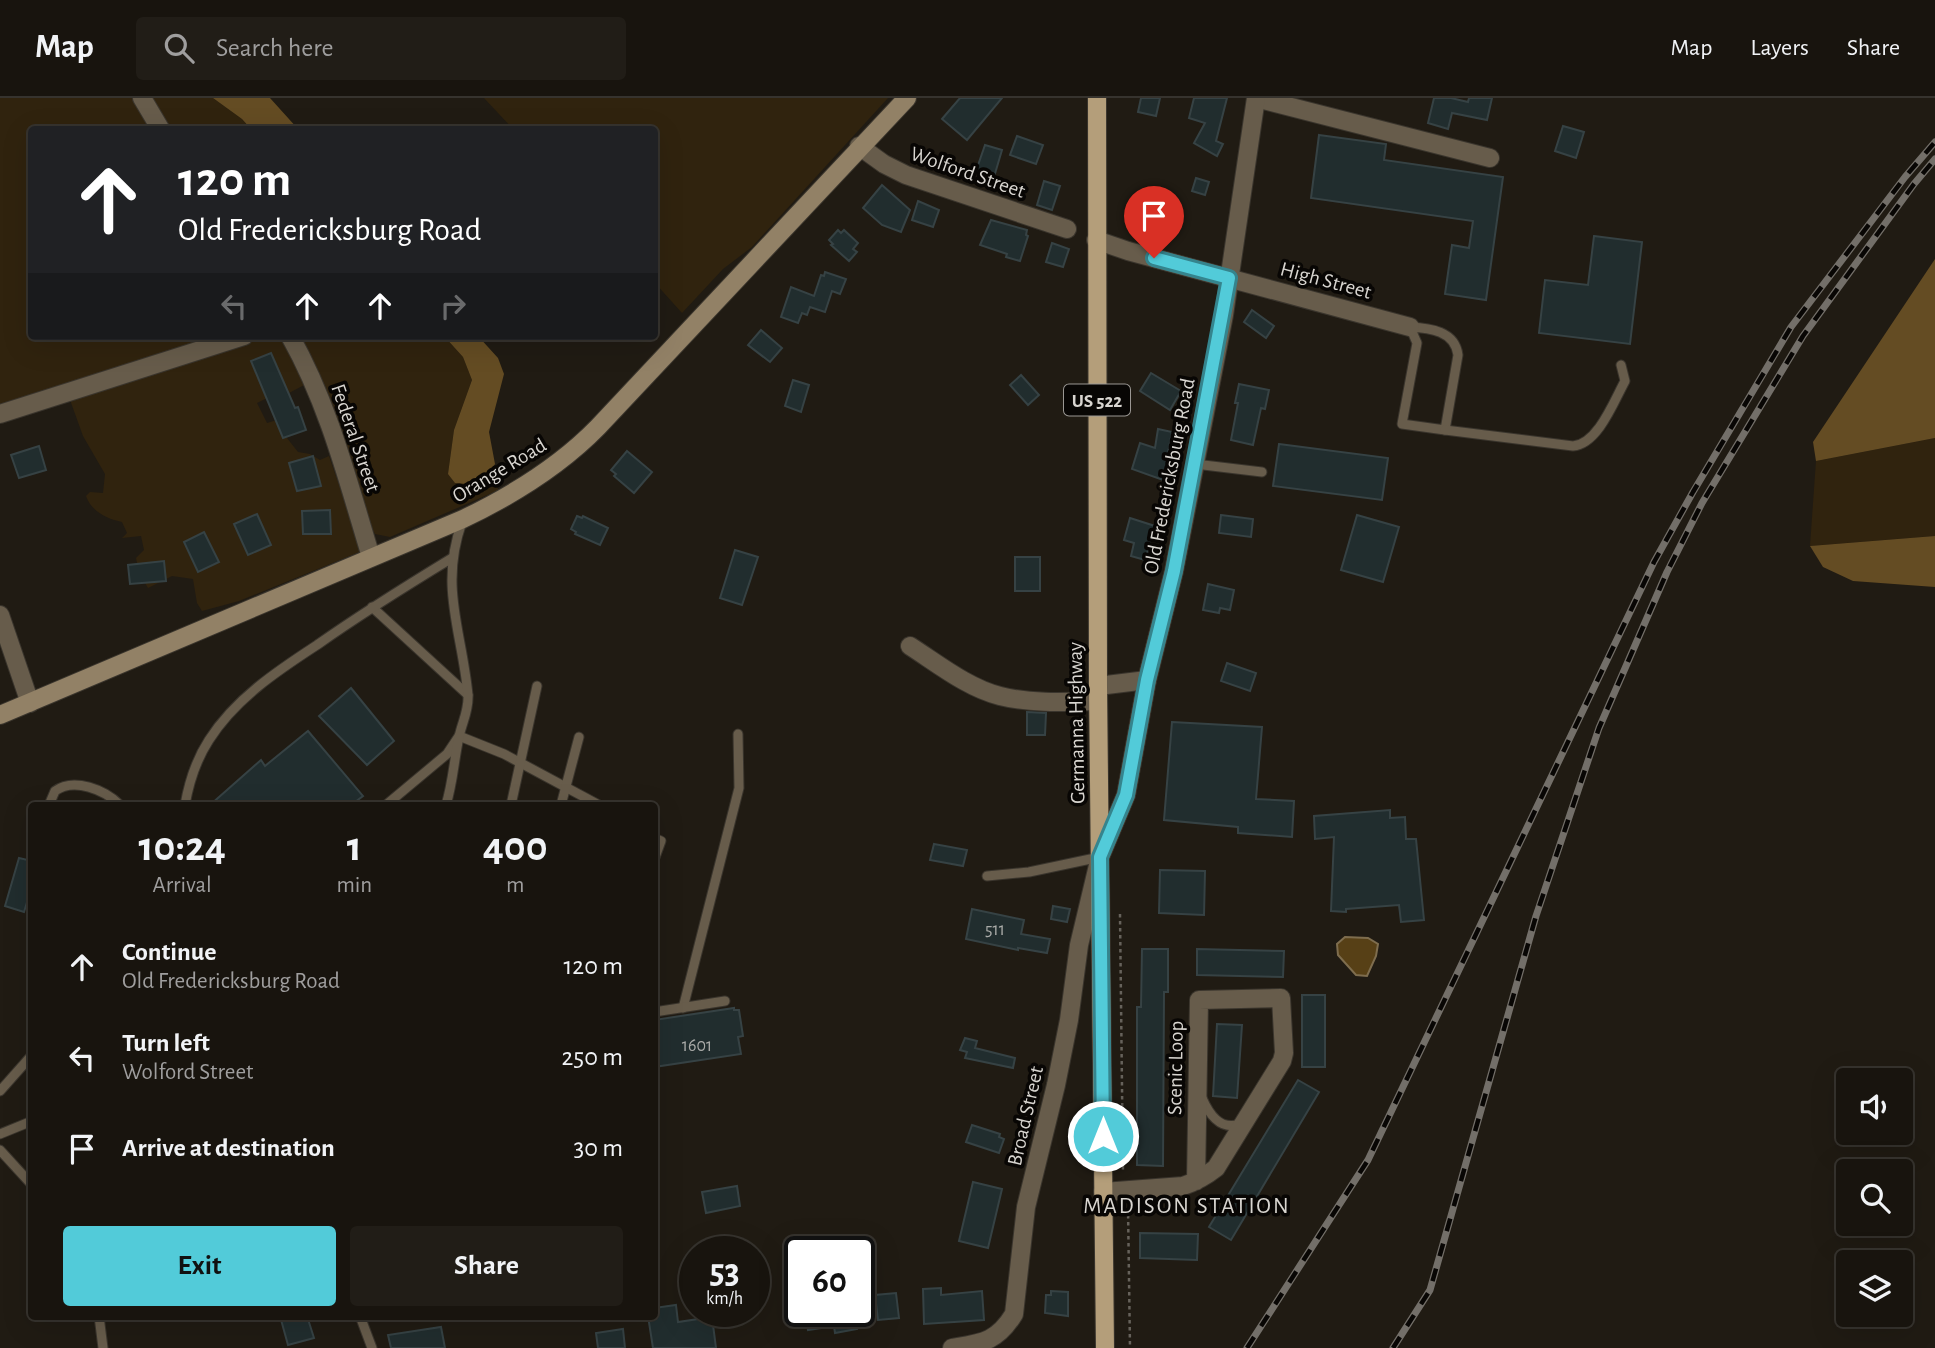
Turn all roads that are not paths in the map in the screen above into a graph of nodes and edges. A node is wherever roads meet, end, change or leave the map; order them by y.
1 (142, 98) edge
2 (907, 98) edge
3 (1097, 98) edge
4 (1256, 98) edge
5 (160, 126) edge
6 (859, 146) junction
7 (1490, 158) dead end
8 (1067, 229) dead end
9 (1096, 240) junction
10 (1229, 278) junction
11 (1410, 327) junction
12 (231, 340) edge
13 (292, 340) edge
14 (1621, 365) dead end
15 (0, 414) edge
16 (1445, 430) junction
17 (1195, 464) junction
18 (1262, 472) dead end
19 (463, 519) junction
20 (371, 557) junction
21 (452, 558) junction
22 (372, 607) junction
23 (0, 615) edge
24 (910, 646) dead end
25 (1147, 680) junction
26 (537, 686) dead end
27 (1098, 694) junction
28 (467, 695) junction
29 (30, 703) junction
30 (0, 715) edge
31 (737, 734) dead end
32 (459, 736) junction
33 (579, 737) dead end
34 (521, 764) junction
35 (566, 787) junction
36 (50, 802) edge
37 (117, 802) edge
38 (186, 802) edge
39 (390, 802) edge
40 (447, 802) edge
41 (512, 802) edge
42 (562, 802) edge
43 (594, 802) edge
44 (1100, 857) junction
45 (987, 876) dead end
46 (725, 1001) dead end
47 (683, 1008) junction
48 (658, 1011) edge
49 (28, 1060) edge
50 (1198, 1090) junction
51 (0, 1091) edge
52 (28, 1123) edge
53 (1244, 1123) junction
54 (0, 1134) edge
55 (0, 1150) edge
56 (28, 1181) edge
57 (1196, 1181) junction
58 (1104, 1192) junction
59 (100, 1320) edge
60 (362, 1320) edge
61 (103, 1348) edge
62 (372, 1348) edge
63 (952, 1348) edge
64 (1105, 1348) edge

1 - 5 street
2 - 6 main road, Orange Road
3 - 9 main road, Germanna Highway / US 522
4 - 7 street
4 - 10 street, Old Fredericksburg Road
6 - 8 street, Wolford Street
6 - 19 main road, Orange Road
9 - 10 street
9 - 27 main road, Germanna Highway / US 522
10 - 11 street, High Street
10 - 17 street, Old Fredericksburg Road
11 - 16 lane
11 - 16 lane
12 - 15 street
13 - 20 street, Federal Street
14 - 16 lane
17 - 18 lane
17 - 25 street, Old Fredericksburg Road
19 - 20 main road, Orange Road
19 - 21 lane
20 - 29 main road, Orange Road
21 - 22 lane
21 - 28 lane
22 - 28 lane
22 - 38 lane
23 - 29 street
24 - 27 street
25 - 27 street
25 - 44 street, Old Fredericksburg Road
26 - 34 lane
27 - 44 main road, Germanna Highway / US 522
28 - 32 lane
29 - 30 main road, Orange Road
31 - 47 lane
32 - 34 lane
32 - 39 lane
32 - 40 lane
33 - 35 lane
34 - 35 lane
34 - 41 lane
35 - 42 lane
35 - 43 lane
36 - 37 lane
44 - 45 lane
44 - 58 main road, Germanna Highway / US 522
44 - 63 street, Broad Street
46 - 47 lane
47 - 48 lane
49 - 51 lane
50 - 53 lane
50 - 53 street, Scenic Loop
50 - 57 street, Scenic Loop
52 - 54 lane
53 - 57 street, Scenic Loop
55 - 56 lane
57 - 58 street, Scenic Loop
58 - 64 main road, Germanna Highway / US 522
59 - 61 lane
60 - 62 lane

